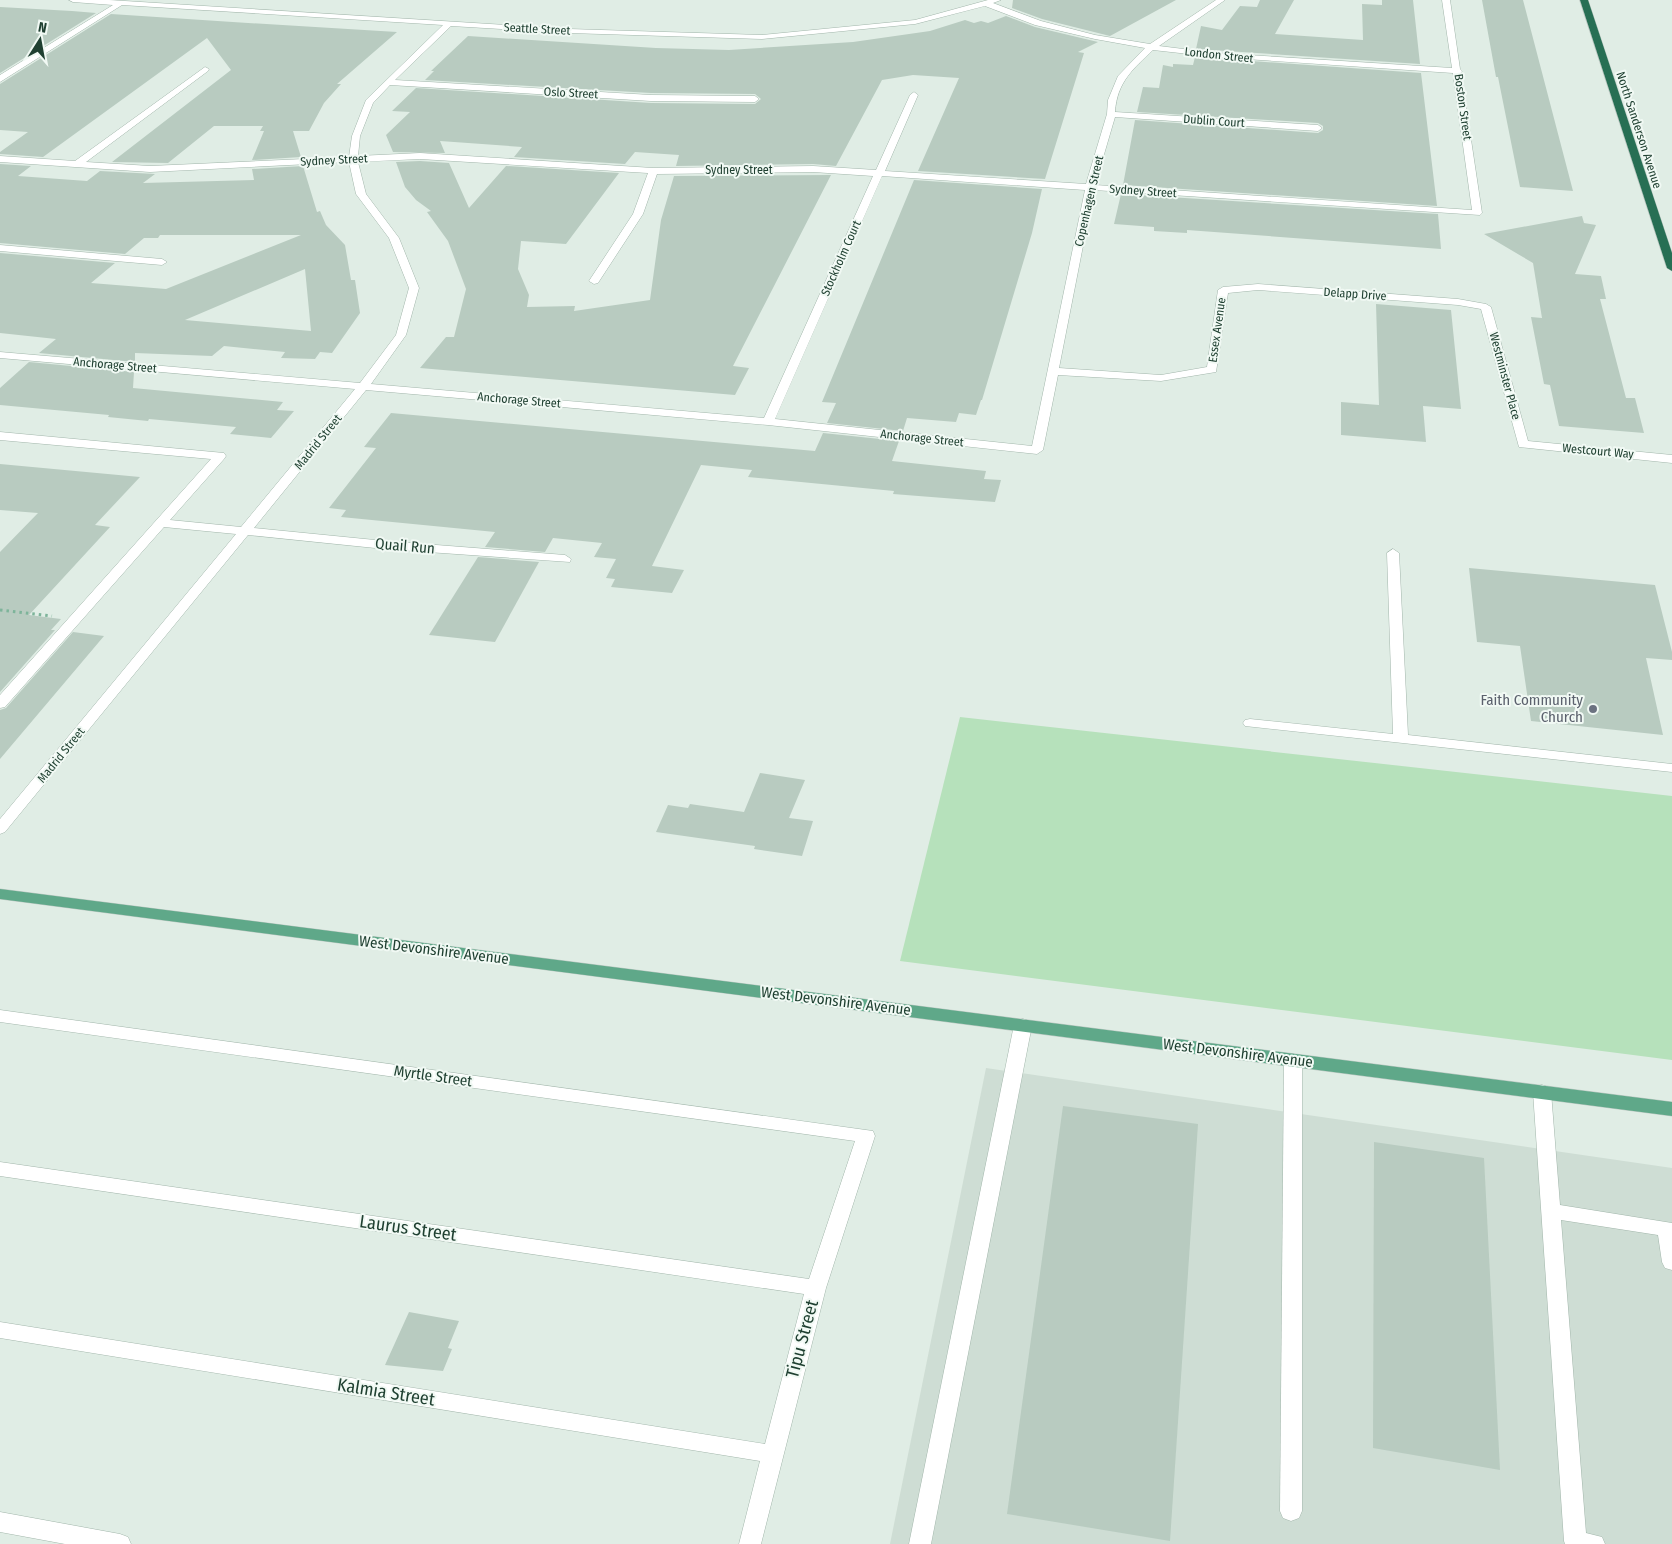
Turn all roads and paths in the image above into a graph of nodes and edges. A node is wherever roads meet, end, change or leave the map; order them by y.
1 (73, 0) edge
2 (997, 0) edge
3 (1221, 0) edge
4 (1446, 0) edge
5 (1584, 0) edge
6 (121, 3) junction
7 (987, 4) junction
8 (450, 23) junction
9 (1150, 47) junction
10 (205, 68) dead end
11 (1458, 71) junction
12 (0, 79) edge
13 (388, 82) junction
14 (914, 95) dead end
15 (754, 99) dead end
16 (1111, 114) junction
17 (1318, 128) dead end
18 (0, 159) edge
19 (353, 159) junction
20 (77, 164) junction
21 (653, 171) junction
22 (879, 172) junction
23 (1090, 187) junction
24 (1477, 213) joint
25 (0, 248) edge
26 (162, 262) dead end
27 (1672, 268) edge
28 (594, 281) dead end
29 (1223, 290) joint
30 (1486, 307) joint
31 (0, 355) edge
32 (1053, 371) junction
33 (364, 386) junction
34 (768, 422) junction
35 (0, 436) edge
36 (1524, 444) joint
37 (1037, 450) joint
38 (1672, 459) edge
39 (163, 523) junction
40 (245, 532) junction
41 (1393, 553) dead end
42 (565, 559) dead end
43 (0, 610) edge
44 (77, 618) junction
45 (0, 704) edge
46 (1250, 723) dead end
47 (1401, 740) junction
48 (1672, 768) edge
49 (0, 829) edge
50 (0, 894) edge
51 (0, 1016) edge
52 (1023, 1025) junction
53 (1293, 1060) junction
54 (1542, 1092) junction
55 (1672, 1109) edge
56 (866, 1136) joint
57 (0, 1169) edge
58 (1551, 1211) junction
59 (1672, 1262) edge
60 (816, 1288) junction
61 (0, 1330) edge
62 (772, 1454) junction
63 (1291, 1511) dead end
64 (0, 1522) edge
65 (120, 1544) edge
66 (750, 1544) edge
67 (920, 1544) edge
68 (1594, 1544) edge

1 - 6 street, Seattle Street
2 - 7 street, Seattle Street
3 - 9 street, Copenhagen Street
4 - 11 street, Boston Street
5 - 27 highway, North Sanderson Avenue
6 - 8 street, Seattle Street
6 - 12 street
7 - 8 street, Seattle Street
7 - 9 street, London Street
8 - 13 street, Madrid Street
9 - 11 street, London Street
9 - 16 street, Copenhagen Street
10 - 20 street
11 - 24 street, Boston Street
13 - 15 street, Oslo Street
13 - 19 street, Madrid Street
14 - 22 street, Stockholm Court
16 - 17 street, Dublin Court
16 - 23 street, Copenhagen Street
18 - 20 street, Sydney Street
19 - 20 street, Sydney Street
19 - 21 street, Sydney Street
19 - 33 street, Madrid Street
21 - 22 street, Sydney Street
21 - 28 street
22 - 23 street, Sydney Street
22 - 34 street, Stockholm Court
23 - 24 street, Sydney Street
23 - 32 street, Copenhagen Street
25 - 26 street
29 - 30 street, Delapp Drive
29 - 32 street, Essex Avenue
30 - 36 street, Westminster Place
31 - 33 street, Anchorage Street
32 - 37 street, Copenhagen Street
33 - 34 street, Anchorage Street
33 - 40 street, Madrid Street
34 - 37 street, Anchorage Street
35 - 39 street
36 - 38 street, Westcourt Way
39 - 40 street, Quail Run
39 - 44 street
40 - 42 street, Quail Run
40 - 49 street, Madrid Street
41 - 47 street
43 - 44 path
44 - 45 street
46 - 47 street
47 - 48 street
50 - 52 main road, West Devonshire Avenue
51 - 56 street, Myrtle Street
52 - 53 main road, West Devonshire Avenue
52 - 67 street
53 - 54 main road, West Devonshire Avenue
53 - 63 street
54 - 55 main road, West Devonshire Avenue
54 - 58 street
56 - 60 street, Tipu Street
57 - 60 street, Laurus Street
58 - 59 street
58 - 68 street
60 - 62 street, Tipu Street
61 - 62 street, Kalmia Street
62 - 66 street, Tipu Street
64 - 65 street

